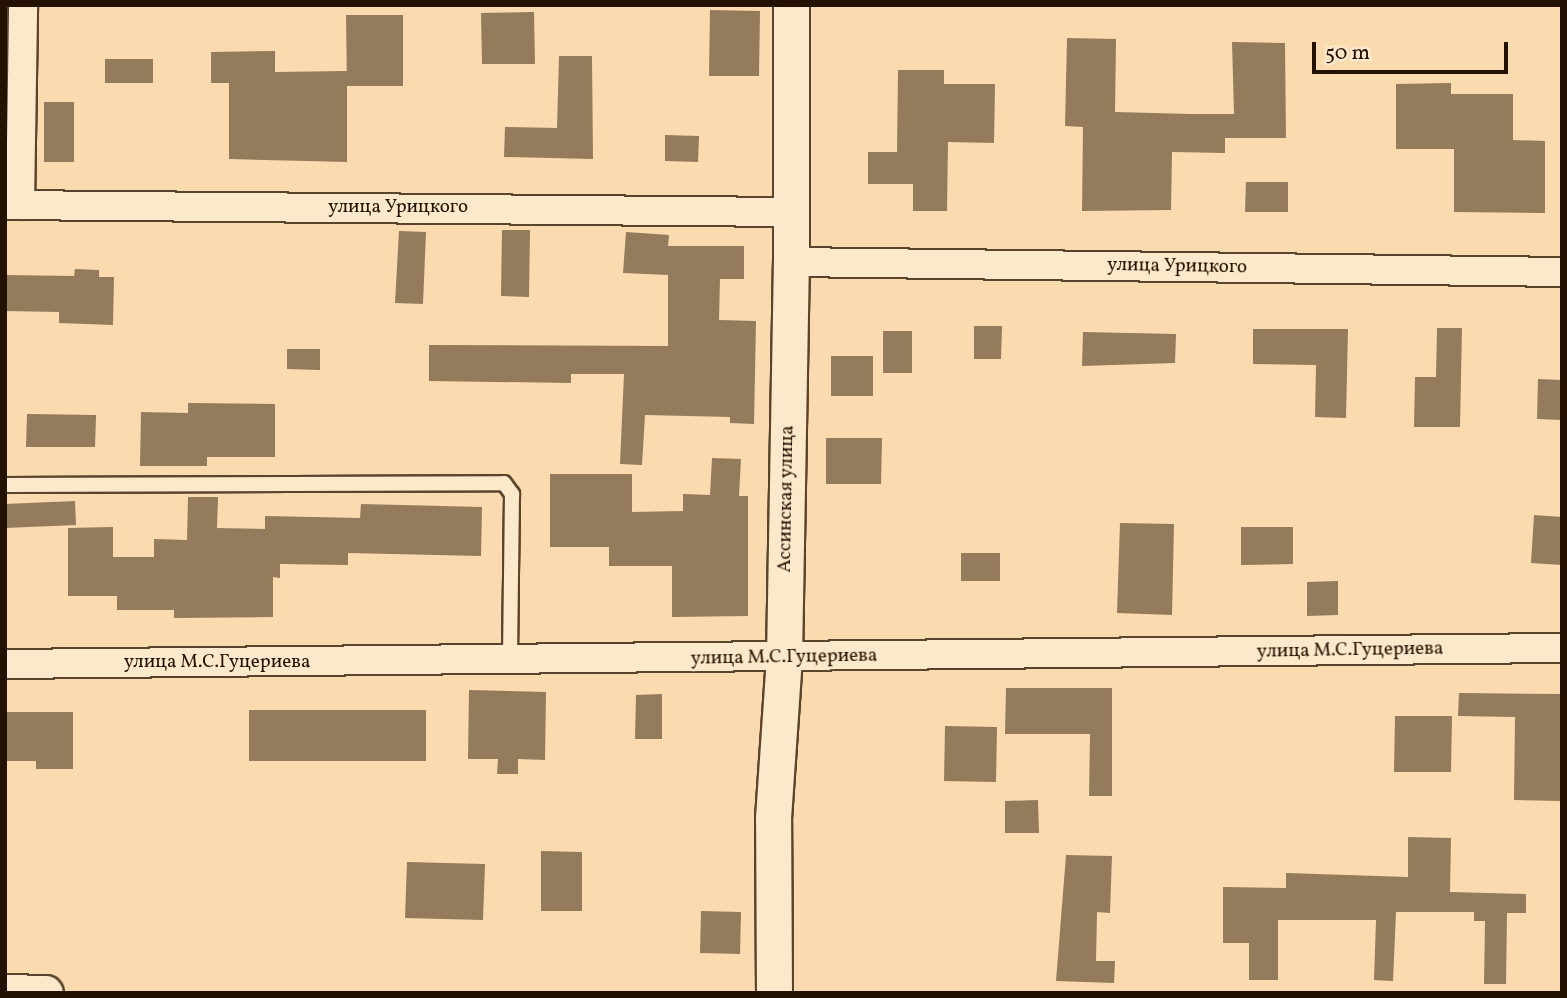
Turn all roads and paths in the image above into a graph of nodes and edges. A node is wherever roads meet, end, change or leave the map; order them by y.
1 (23, 5) edge
2 (791, 5) edge
3 (13, 205) edge
4 (791, 212) junction
5 (791, 262) junction
6 (1562, 272) edge
7 (5, 485) edge
8 (1562, 648) edge
9 (783, 658) junction
10 (510, 662) junction
11 (5, 664) edge
12 (5, 992) edge
13 (45, 993) edge
14 (774, 993) edge

1 - 3 street
2 - 4 street, Ассинская улица
3 - 4 street, улица Урицкого
4 - 5 street, Ассинская улица
5 - 6 street, улица Урицкого
5 - 9 street, Ассинская улица
7 - 10 lane
8 - 9 street, улица М.С.Гуцериева
9 - 10 street, улица М.С.Гуцериева
9 - 14 street, Ассинская улица
10 - 11 street, улица М.С.Гуцериева
12 - 13 street

